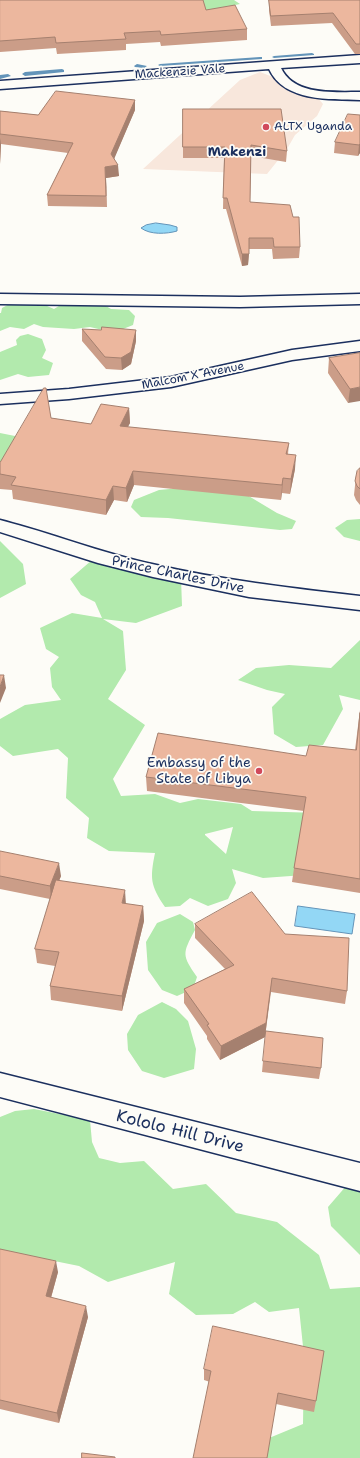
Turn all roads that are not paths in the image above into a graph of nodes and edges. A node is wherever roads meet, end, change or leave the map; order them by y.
1 (360, 59) edge
2 (274, 66) junction
3 (0, 85) edge
4 (360, 96) edge
5 (360, 298) edge
6 (0, 299) edge
7 (360, 346) edge
8 (0, 399) edge
9 (0, 526) edge
10 (360, 603) edge
11 (0, 1085) edge
12 (360, 1177) edge

1 - 2 street, Mackenzie Vale
2 - 3 street, Mackenzie Vale
2 - 4 street
5 - 6 street
7 - 8 street, Malcom X Avenue
9 - 10 street, Prince Charles Drive
11 - 12 street, Kololo Hill Drive

